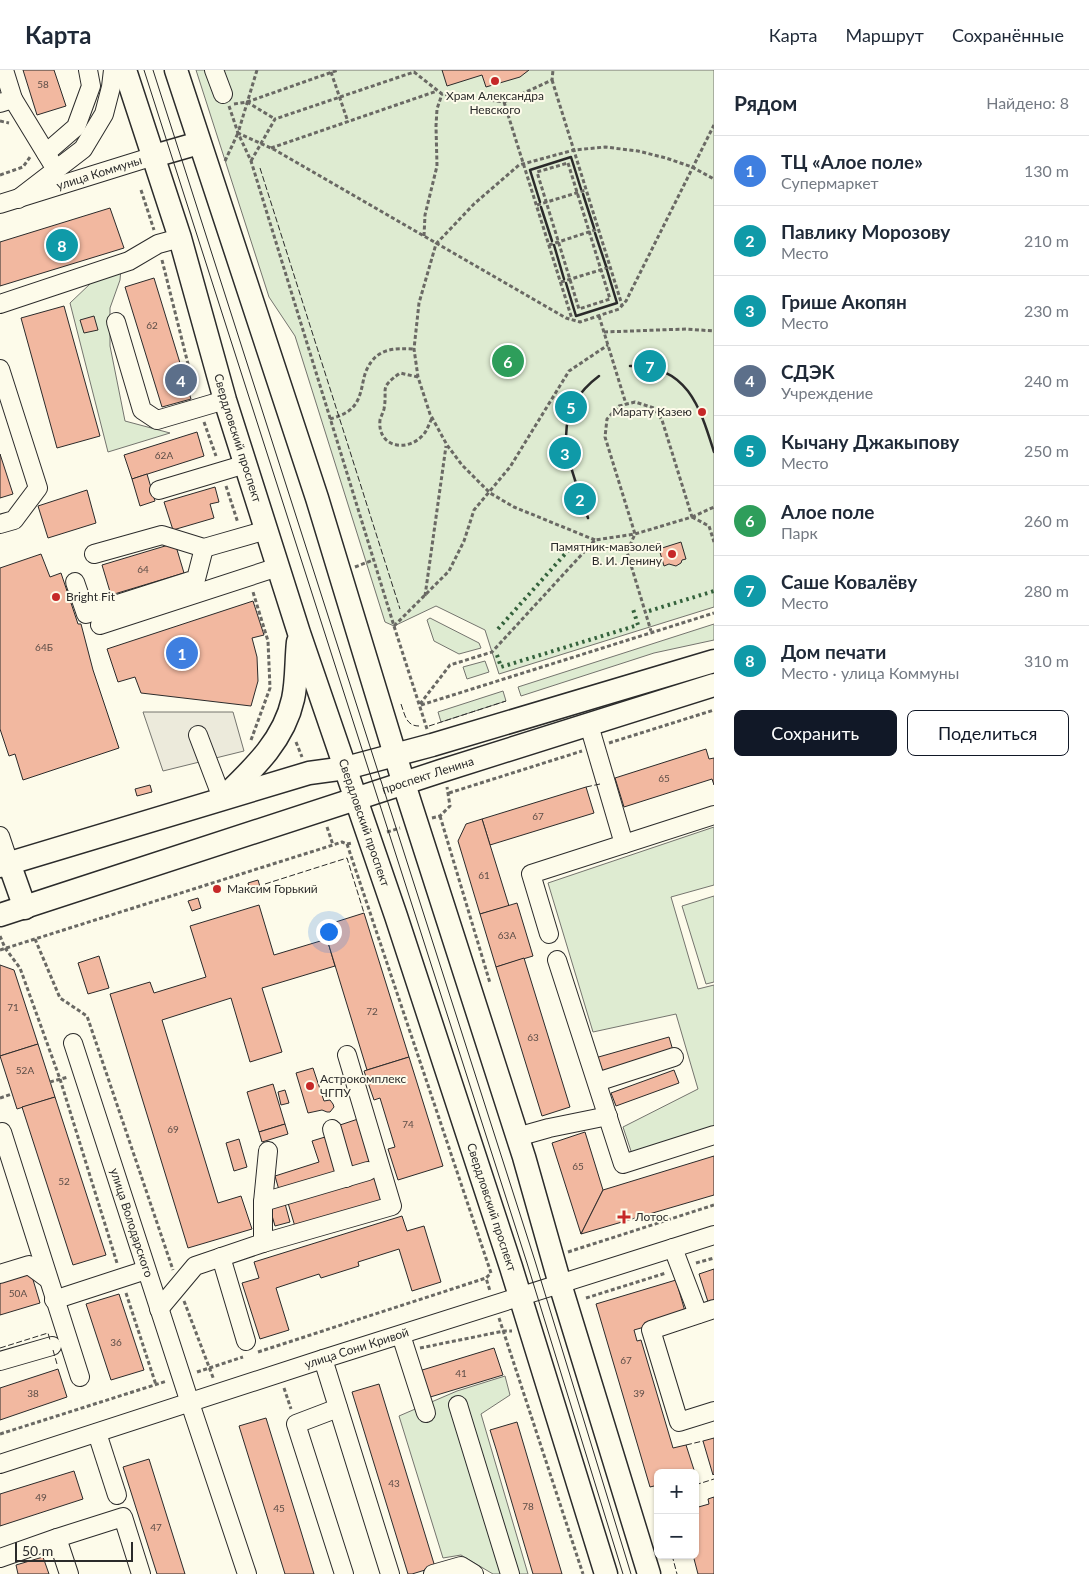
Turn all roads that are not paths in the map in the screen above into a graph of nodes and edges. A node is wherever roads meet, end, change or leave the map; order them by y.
1 (4, 70) edge
2 (88, 70) edge
3 (113, 70) edge
4 (125, 70) edge
5 (176, 70) edge
6 (214, 70) edge
7 (222, 94) dead end
8 (6, 101) edge
9 (199, 143) junction
10 (46, 153) junction
11 (154, 156) junction
12 (56, 170) junction
13 (18, 199) junction
14 (0, 204) edge
15 (180, 238) junction
16 (0, 304) edge
17 (116, 322) dead end
18 (0, 369) edge
19 (225, 400) junction
20 (246, 464) junction
21 (159, 490) dead end
22 (0, 524) edge
23 (267, 530) junction
24 (204, 548) junction
25 (94, 554) dead end
26 (278, 566) junction
27 (75, 582) dead end
28 (100, 625) dead end
29 (299, 633) junction
30 (714, 661) edge
31 (714, 686) edge
32 (589, 725) junction
33 (198, 735) dead end
34 (396, 755) junction
35 (346, 768) junction
36 (404, 784) junction
37 (222, 798) junction
38 (357, 799) junction
39 (714, 816) edge
40 (0, 836) edge
41 (624, 844) junction
42 (5, 865) edge
43 (25, 908) junction
44 (0, 915) edge
45 (549, 934) dead end
46 (557, 960) dead end
47 (73, 1043) dead end
48 (347, 1056) dead end
49 (674, 1057) dead end
50 (597, 1082) junction
51 (608, 1116) junction
52 (332, 1129) dead end
53 (2, 1132) dead end
54 (714, 1135) edge
55 (517, 1137) junction
56 (268, 1151) dead end
57 (368, 1171) dead end
58 (346, 1178) junction
59 (263, 1202) junction
60 (714, 1235) edge
61 (263, 1243) junction
62 (672, 1248) junction
63 (221, 1257) junction
64 (146, 1270) junction
65 (0, 1274) edge
66 (48, 1279) junction
67 (560, 1284) junction
68 (520, 1296) junction
69 (54, 1300) junction
70 (159, 1309) junction
71 (706, 1311) edge
72 (401, 1334) junction
73 (246, 1341) dead end
74 (52, 1346) dead end
75 (323, 1359) junction
76 (0, 1361) edge
77 (80, 1377) dead end
78 (190, 1403) junction
79 (458, 1405) dead end
80 (338, 1408) junction
81 (714, 1410) edge
82 (426, 1413) dead end
83 (97, 1433) junction
84 (0, 1464) edge
85 (117, 1495) dead end
86 (57, 1538) junction
87 (0, 1558) edge
88 (69, 1574) edge
89 (141, 1574) edge
90 (247, 1574) edge
91 (344, 1574) edge
92 (390, 1574) edge
93 (433, 1574) edge
94 (474, 1574) edge
95 (510, 1574) edge
96 (606, 1574) edge
97 (649, 1574) edge

1 - 8 street
2 - 10 street
3 - 12 street
4 - 11 main road, Свердловский проспект
5 - 9 main road
6 - 7 street
8 - 10 street
9 - 11 main road, улица Коммуны
9 - 34 main road
10 - 12 street
11 - 13 street, улица Коммуны
11 - 15 main road, Свердловский проспект
12 - 13 street
13 - 14 street, улица Коммуны
15 - 16 street
15 - 19 main road, Свердловский проспект
17 - 19 street
18 - 22 street
19 - 20 main road, Свердловский проспект
20 - 21 street
20 - 23 main road, Свердловский проспект
23 - 24 street
23 - 26 main road, Свердловский проспект
24 - 25 street
24 - 27 street
26 - 28 street
26 - 29 main road, Свердловский проспект
29 - 35 main road, Свердловский проспект
29 - 37 main road
30 - 34 main road
31 - 32 main road, проспект Ленина
32 - 36 main road, проспект Ленина
32 - 41 street
33 - 37 street
34 - 35 main road
34 - 36 main road
35 - 37 main road
35 - 38 main road, Свердловский проспект
36 - 38 main road, проспект Ленина
36 - 55 main road
37 - 42 main road
38 - 43 main road, проспект Ленина
38 - 68 main road, Свердловский проспект
39 - 41 street
40 - 42 street
41 - 45 street
42 - 43 main road
43 - 44 main road, проспект Ленина
46 - 50 street
47 - 64 street, улица Володарского
48 - 61 street
49 - 50 street
50 - 51 street
51 - 54 street
51 - 55 street
52 - 58 street
53 - 66 street
55 - 67 main road
56 - 59 street
57 - 58 street
58 - 59 street
59 - 61 street
60 - 62 street, улица Сони Кривой
61 - 63 street
62 - 67 street, улица Сони Кривой
62 - 71 street
63 - 70 street
63 - 73 street
64 - 69 street
64 - 70 street, улица Володарского
65 - 66 street
66 - 69 street
67 - 68 street, улица Сони Кривой
67 - 97 main road
68 - 72 street, улица Сони Кривой
68 - 96 main road, Свердловский проспект
69 - 77 street
70 - 78 street, улица Володарского
71 - 81 street
72 - 75 street, улица Сони Кривой
72 - 82 street
74 - 76 street
75 - 78 street, улица Сони Кривой
75 - 80 street
78 - 83 street, улица Сони Кривой
78 - 90 street, улица Володарского
79 - 95 street
80 - 91 street
80 - 92 street
83 - 84 street, улица Сони Кривой
83 - 85 street
86 - 87 street
86 - 88 street
86 - 89 street
93 - 94 street

